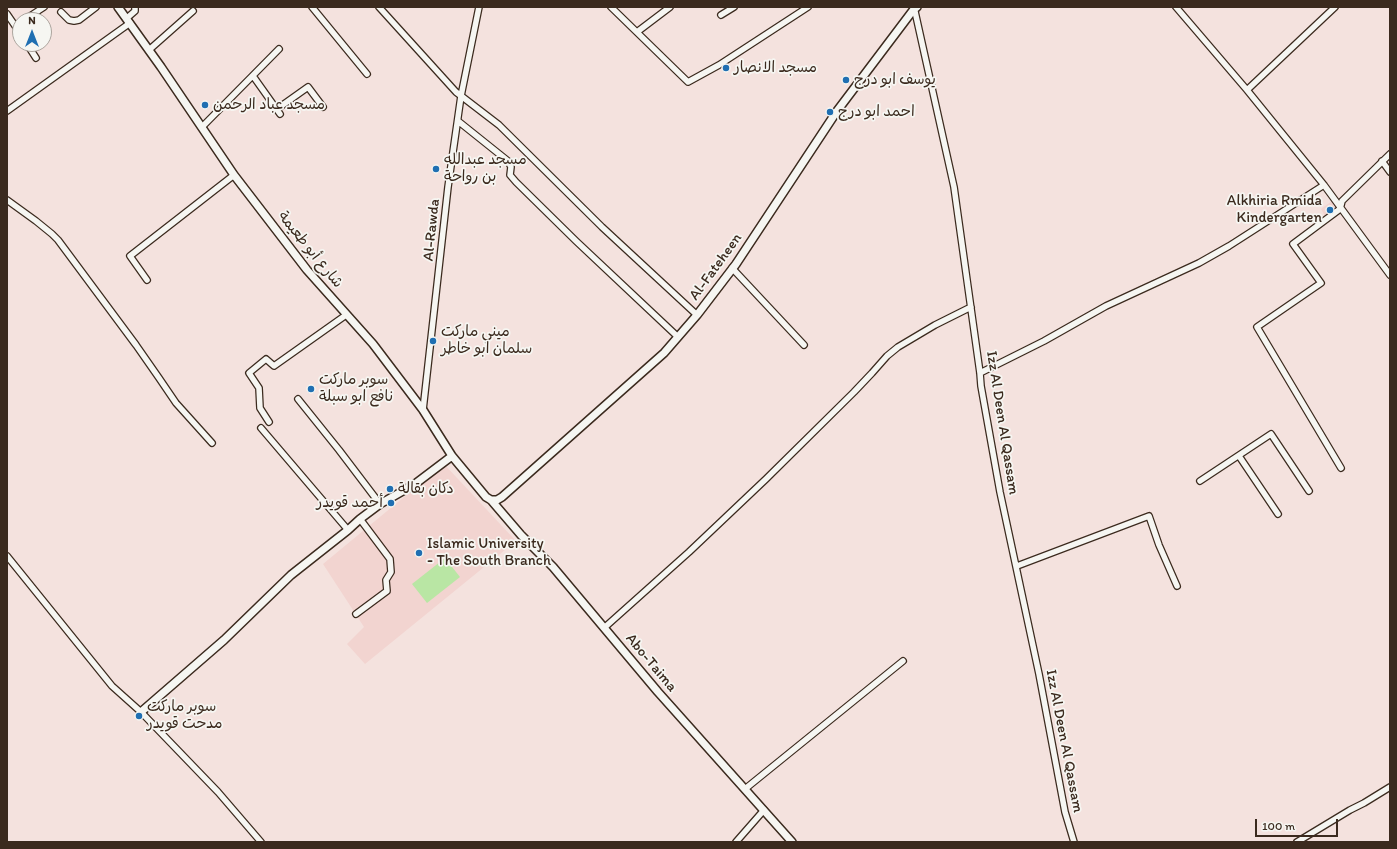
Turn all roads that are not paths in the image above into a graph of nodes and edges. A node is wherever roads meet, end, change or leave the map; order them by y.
1 (96, 7) edge
2 (118, 7) edge
3 (135, 7) edge
4 (312, 7) edge
5 (379, 7) edge
6 (479, 7) edge
7 (611, 7) edge
8 (670, 7) edge
9 (734, 7) edge
10 (808, 7) edge
11 (1176, 7) edge
12 (1335, 7) edge
13 (915, 8) edge
14 (61, 12) dead end
15 (193, 12) dead end
16 (721, 15) dead end
17 (128, 20) junction
18 (637, 32) junction
19 (279, 49) dead end
20 (149, 50) junction
21 (32, 52) edge
22 (36, 58) dead end
23 (367, 74) dead end
24 (254, 76) junction
25 (1247, 90) junction
26 (462, 96) junction
27 (323, 107) dead end
28 (7, 111) edge
29 (458, 121) junction
30 (202, 127) junction
31 (1390, 154) edge
32 (1382, 161) junction
33 (1390, 172) edge
34 (234, 175) junction
35 (1324, 185) junction
36 (7, 200) edge
37 (1340, 209) junction
38 (732, 268) junction
39 (1390, 275) edge
40 (147, 280) dead end
41 (971, 307) junction
42 (346, 315) junction
43 (697, 315) junction
44 (678, 336) junction
45 (804, 345) dead end
46 (980, 373) junction
47 (298, 399) dead end
48 (423, 410) junction
49 (269, 422) dead end
50 (261, 428) dead end
51 (212, 443) dead end
52 (452, 456) junction
53 (1239, 456) junction
54 (1341, 468) dead end
55 (1200, 481) dead end
56 (1309, 491) dead end
57 (491, 500) junction
58 (380, 504) junction
59 (1278, 514) dead end
60 (360, 519) junction
61 (348, 530) junction
62 (7, 556) edge
63 (9, 563) edge
64 (1017, 566) junction
65 (1177, 586) dead end
66 (356, 614) dead end
67 (604, 628) junction
68 (903, 661) dead end
69 (141, 712) junction
70 (1390, 787) edge
71 (745, 789) junction
72 (764, 810) junction
73 (260, 842) edge
74 (736, 842) edge
75 (792, 842) edge
76 (1074, 842) edge
77 (1297, 842) edge

1 - 14 street
2 - 17 street, شارع أبو طعيمة
3 - 17 street
4 - 23 street
5 - 26 street
6 - 26 street, Al-Rawda
7 - 18 street
8 - 18 street
9 - 16 street
10 - 18 street
11 - 25 street
12 - 25 street
13 - 38 street, Al-Fateheen
13 - 41 street, Izz Al Deen Al Qassam
15 - 20 street
17 - 20 street, شارع أبو طعيمة
17 - 28 street
19 - 24 street
20 - 30 street, شارع أبو طعيمة
21 - 22 street
24 - 27 street
24 - 30 street
25 - 35 street
26 - 29 street, Al-Rawda
26 - 43 street
29 - 44 street
29 - 48 street, Al-Rawda
30 - 34 street, شارع أبو طعيمة
31 - 32 street
32 - 33 street
32 - 37 street
34 - 40 street
34 - 42 street, شارع أبو طعيمة
35 - 37 street
35 - 46 street
36 - 51 street
37 - 39 street
37 - 54 street
38 - 43 street, Al-Fateheen
38 - 45 street
41 - 46 street, Izz Al Deen Al Qassam
41 - 67 street
42 - 48 street, شارع أبو طعيمة
42 - 49 street
43 - 44 street, Al-Fateheen
44 - 57 street, Al-Fateheen
46 - 64 street, Izz Al Deen Al Qassam
47 - 58 street
48 - 52 street, شارع أبو طعيمة
50 - 61 street
52 - 57 street, شارع أبو طعيمة
52 - 58 street
53 - 55 street
53 - 56 street
53 - 59 street
57 - 67 street, Abo-Taima
58 - 60 street
60 - 61 street
60 - 66 street
61 - 69 street
62 - 63 street
63 - 69 street
64 - 65 street
64 - 76 street, Izz Al Deen Al Qassam
67 - 71 street, Abo-Taima
68 - 71 street
69 - 73 street
70 - 77 street
71 - 72 street, Abo-Taima
72 - 74 street
72 - 75 street, Abo-Taima

